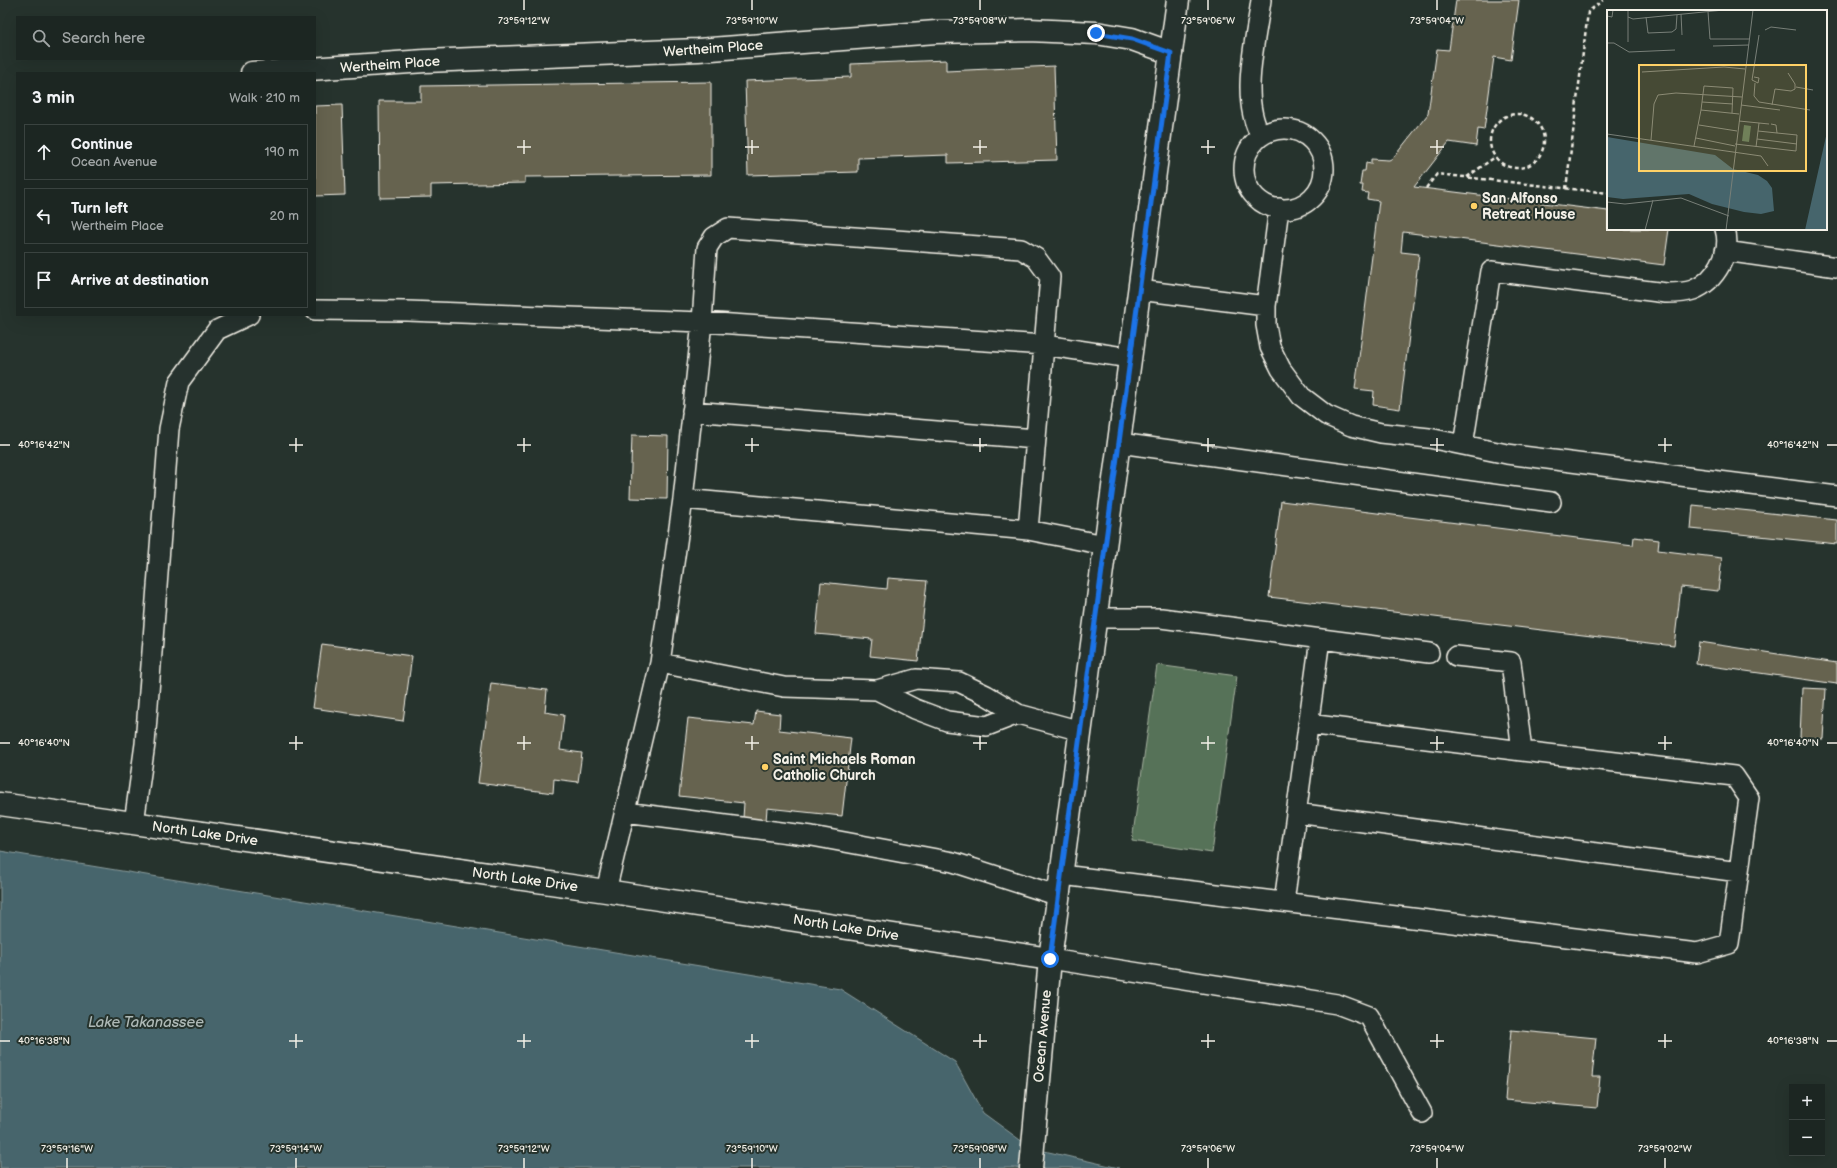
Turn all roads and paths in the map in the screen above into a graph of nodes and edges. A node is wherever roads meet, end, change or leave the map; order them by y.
1 (1178, 0) edge
2 (1261, 0) edge
3 (1603, 0) edge
4 (1171, 53) junction
5 (266, 72) edge
6 (1261, 136) junction
7 (1496, 157) junction
8 (1466, 177) junction
9 (1426, 188) dead end
10 (1566, 189) junction
11 (1607, 194) edge
12 (1279, 208) junction
13 (1725, 230) edge
14 (1725, 251) junction
15 (1837, 267) edge
16 (1139, 290) junction
17 (1266, 306) junction
18 (316, 310) edge
19 (247, 316) edge
20 (702, 322) junction
21 (1044, 345) junction
22 (1130, 358) junction
23 (692, 411) junction
24 (1036, 439) junction
25 (1119, 443) junction
26 (1463, 445) junction
27 (1837, 496) edge
28 (683, 499) junction
29 (1551, 502) dead end
30 (1028, 530) junction
31 (1105, 545) junction
32 (1096, 618) junction
33 (1320, 639) junction
34 (1429, 653) dead end
35 (1456, 656) dead end
36 (660, 663) junction
37 (877, 690) junction
38 (1018, 714) junction
39 (1308, 724) junction
40 (1081, 731) junction
41 (1522, 751) junction
42 (0, 804) edge
43 (625, 812) junction
44 (1296, 813) junction
45 (134, 823) junction
46 (1739, 872) junction
47 (1060, 885) junction
48 (606, 891) junction
49 (1284, 902) junction
50 (1050, 959) junction
51 (1422, 1113) dead end
52 (1031, 1168) edge

1 - 4 street, Ocean Avenue
2 - 6 lane
3 - 10 path
4 - 5 street, Wertheim Place
4 - 16 street, Ocean Avenue
6 - 12 lane
6 - 12 lane
7 - 7 path
7 - 8 path
8 - 9 path
8 - 10 path
10 - 11 path
12 - 17 lane
13 - 14 lane
14 - 15 lane
14 - 26 lane
16 - 17 lane
16 - 22 street, Ocean Avenue
17 - 26 lane
18 - 20 lane
19 - 45 lane
20 - 21 lane
20 - 21 lane
20 - 23 lane
21 - 22 lane
21 - 24 lane
22 - 25 street, Ocean Avenue
23 - 24 lane
23 - 28 lane
24 - 30 lane
25 - 29 lane
25 - 31 street, Ocean Avenue
26 - 27 lane
28 - 30 lane
28 - 36 lane
30 - 31 lane
31 - 32 street, Ocean Avenue
32 - 33 lane
32 - 40 street, Ocean Avenue
33 - 34 lane
33 - 39 lane
35 - 41 lane
36 - 37 lane
36 - 43 lane
37 - 38 lane
37 - 38 lane
38 - 40 lane
39 - 41 lane
39 - 44 lane
40 - 47 street, Ocean Avenue
41 - 46 lane
42 - 45 street, North Lake Drive
43 - 47 lane
43 - 48 lane
44 - 46 lane
44 - 49 lane
45 - 48 street, North Lake Drive
46 - 49 lane
47 - 49 lane
47 - 50 street, Ocean Avenue
48 - 50 street, North Lake Drive
50 - 51 lane
50 - 52 street, Ocean Avenue

